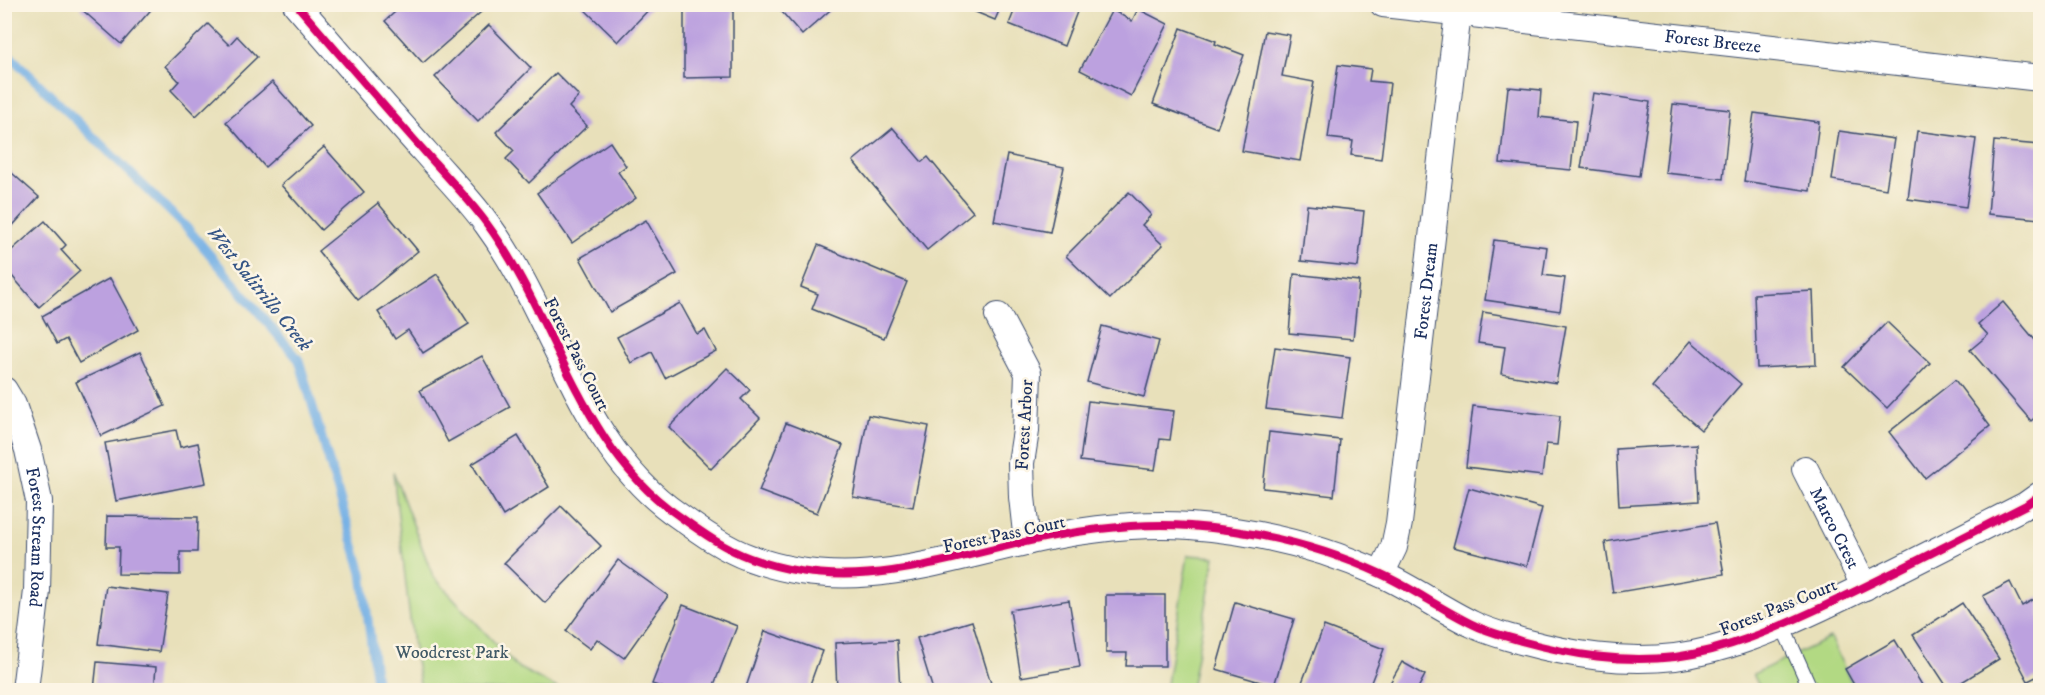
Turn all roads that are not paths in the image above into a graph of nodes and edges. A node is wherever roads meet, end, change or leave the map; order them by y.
1 (296, 4) edge
2 (1383, 4) edge
3 (1458, 9) edge
4 (2040, 78) edge
5 (999, 316) dead end
6 (4, 390) edge
7 (1805, 469) dead end
8 (2040, 495) edge
9 (1027, 542) junction
10 (1381, 574) junction
11 (1865, 587) junction
12 (1782, 625) junction
13 (25, 690) edge
14 (1811, 690) edge

1 - 9 street, Forest Pass Court
2 - 3 street, Forest Breeze
3 - 4 street, Forest Breeze
3 - 10 street, Forest Dream
5 - 9 street, Forest Arbor
6 - 13 street, Forest Stream Road
7 - 11 street, Marco Crest
8 - 11 street, Forest Pass Court
9 - 10 street, Forest Pass Court
10 - 12 street, Forest Pass Court
11 - 12 street, Forest Pass Court
12 - 14 lane

